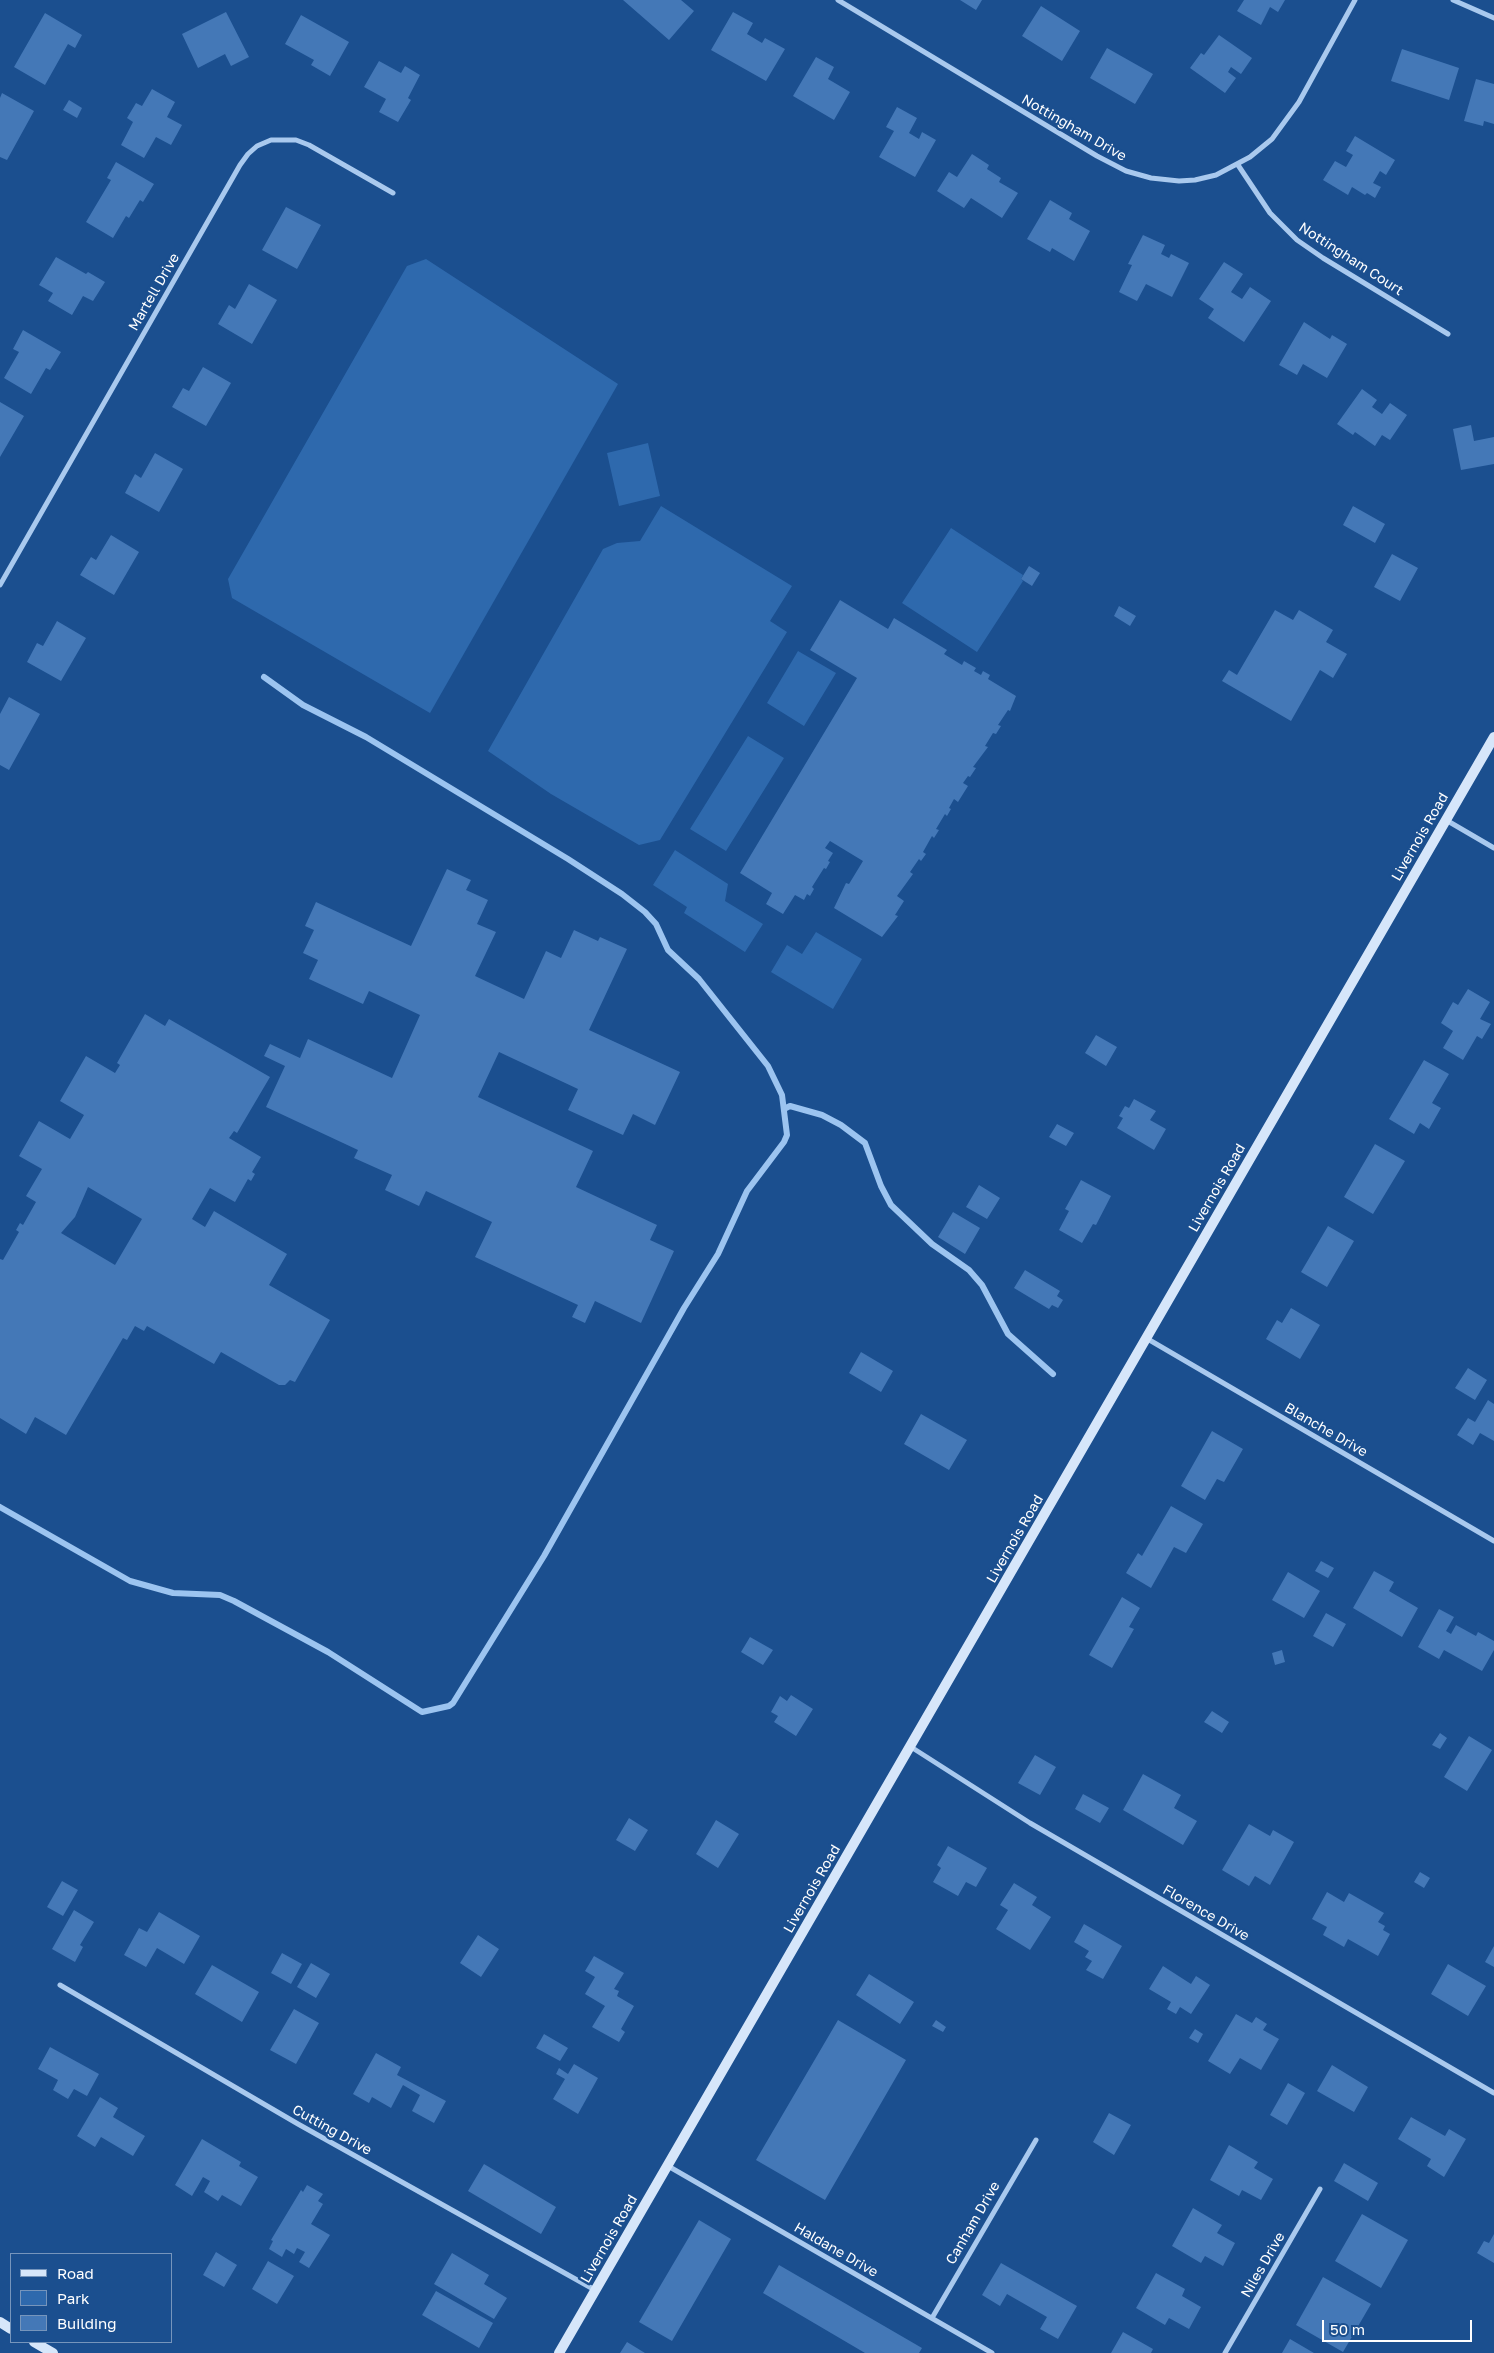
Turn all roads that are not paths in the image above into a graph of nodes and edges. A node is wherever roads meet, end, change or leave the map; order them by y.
1 (838, 0) edge
2 (1355, 0) edge
3 (1453, 0) edge
4 (1494, 18) edge
5 (1238, 164) junction
6 (393, 193) dead end
7 (1448, 334) dead end
8 (0, 585) edge
9 (1494, 737) edge
10 (1446, 820) junction
11 (1494, 848) edge
12 (1146, 1338) junction
13 (1494, 1541) edge
14 (911, 1747) junction
15 (60, 1985) dead end
16 (1494, 2093) edge
17 (1036, 2140) dead end
18 (668, 2166) junction
19 (1320, 2189) dead end
20 (595, 2290) junction
21 (932, 2318) junction
22 (36, 2343) edge
23 (53, 2353) edge
24 (559, 2353) edge
25 (992, 2353) edge
26 (1225, 2353) edge

1 - 5 street, Nottingham Drive
2 - 5 street, Nottingham Drive
3 - 4 street
5 - 7 street, Nottingham Court
6 - 8 street, Martell Drive
9 - 10 main road, Livernois Road
10 - 11 street
10 - 12 main road, Livernois Road
12 - 13 street, Blanche Drive
12 - 14 main road, Livernois Road
14 - 16 street, Florence Drive
14 - 18 main road, Livernois Road
15 - 20 street, Cutting Drive
17 - 21 street, Canham Drive
18 - 20 main road, Livernois Road
18 - 21 street, Haldane Drive
19 - 26 street, Niles Drive
20 - 24 main road, Livernois Road
21 - 25 street, Haldane Drive
22 - 23 main road

